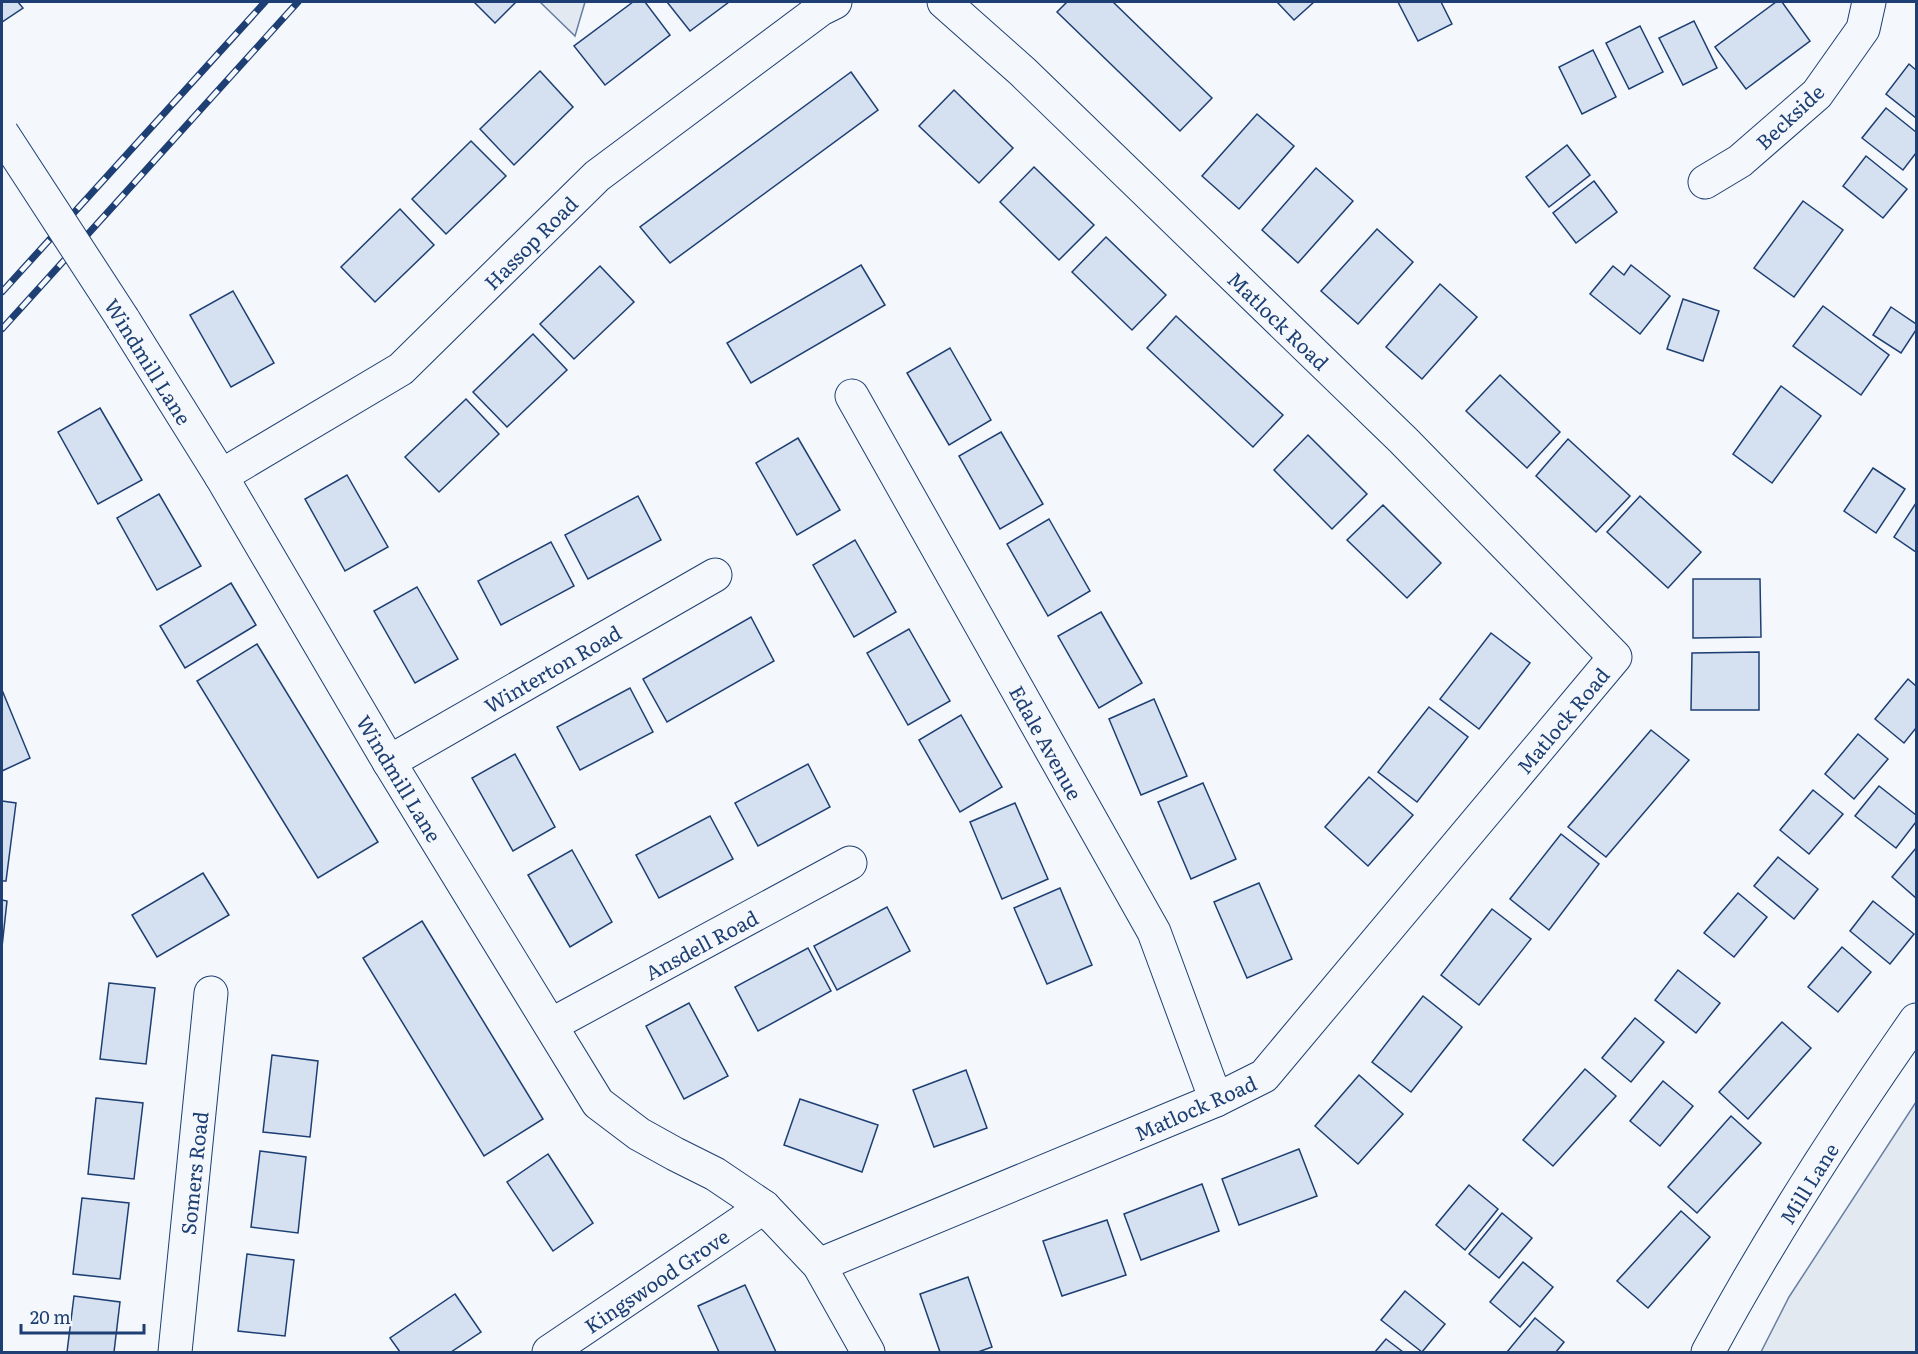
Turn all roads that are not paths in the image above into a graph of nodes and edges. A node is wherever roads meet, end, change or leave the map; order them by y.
1 (835, 2) edge
2 (944, 2) edge
3 (1869, 2) edge
4 (2, 133) edge
5 (1705, 182) dead end
6 (852, 396) dead end
7 (221, 476) junction
8 (715, 575) dead end
9 (389, 762) junction
10 (850, 863) dead end
11 (211, 993) dead end
12 (1917, 1020) edge
13 (551, 1025) junction
14 (1216, 1100) junction
15 (764, 1207) junction
16 (819, 1265) junction
17 (175, 1353) edge
18 (549, 1353) edge
19 (868, 1353) edge
20 (1708, 1353) edge

1 - 7 street, Hassop Road
2 - 14 street, Matlock Road
3 - 5 street, Beckside
4 - 7 street, Windmill Lane, bridge
6 - 14 street, Edale Avenue
7 - 9 street, Windmill Lane
8 - 9 street, Winterton Road
9 - 13 street, Windmill Lane
10 - 13 street, Ansdell Road
11 - 17 street, Somers Road
12 - 20 street, Mill Lane
13 - 15 street, Windmill Lane
14 - 16 street, Matlock Road
15 - 16 street, Windmill Lane
15 - 18 street, Kingswood Grove
16 - 19 street, Windmill Lane

